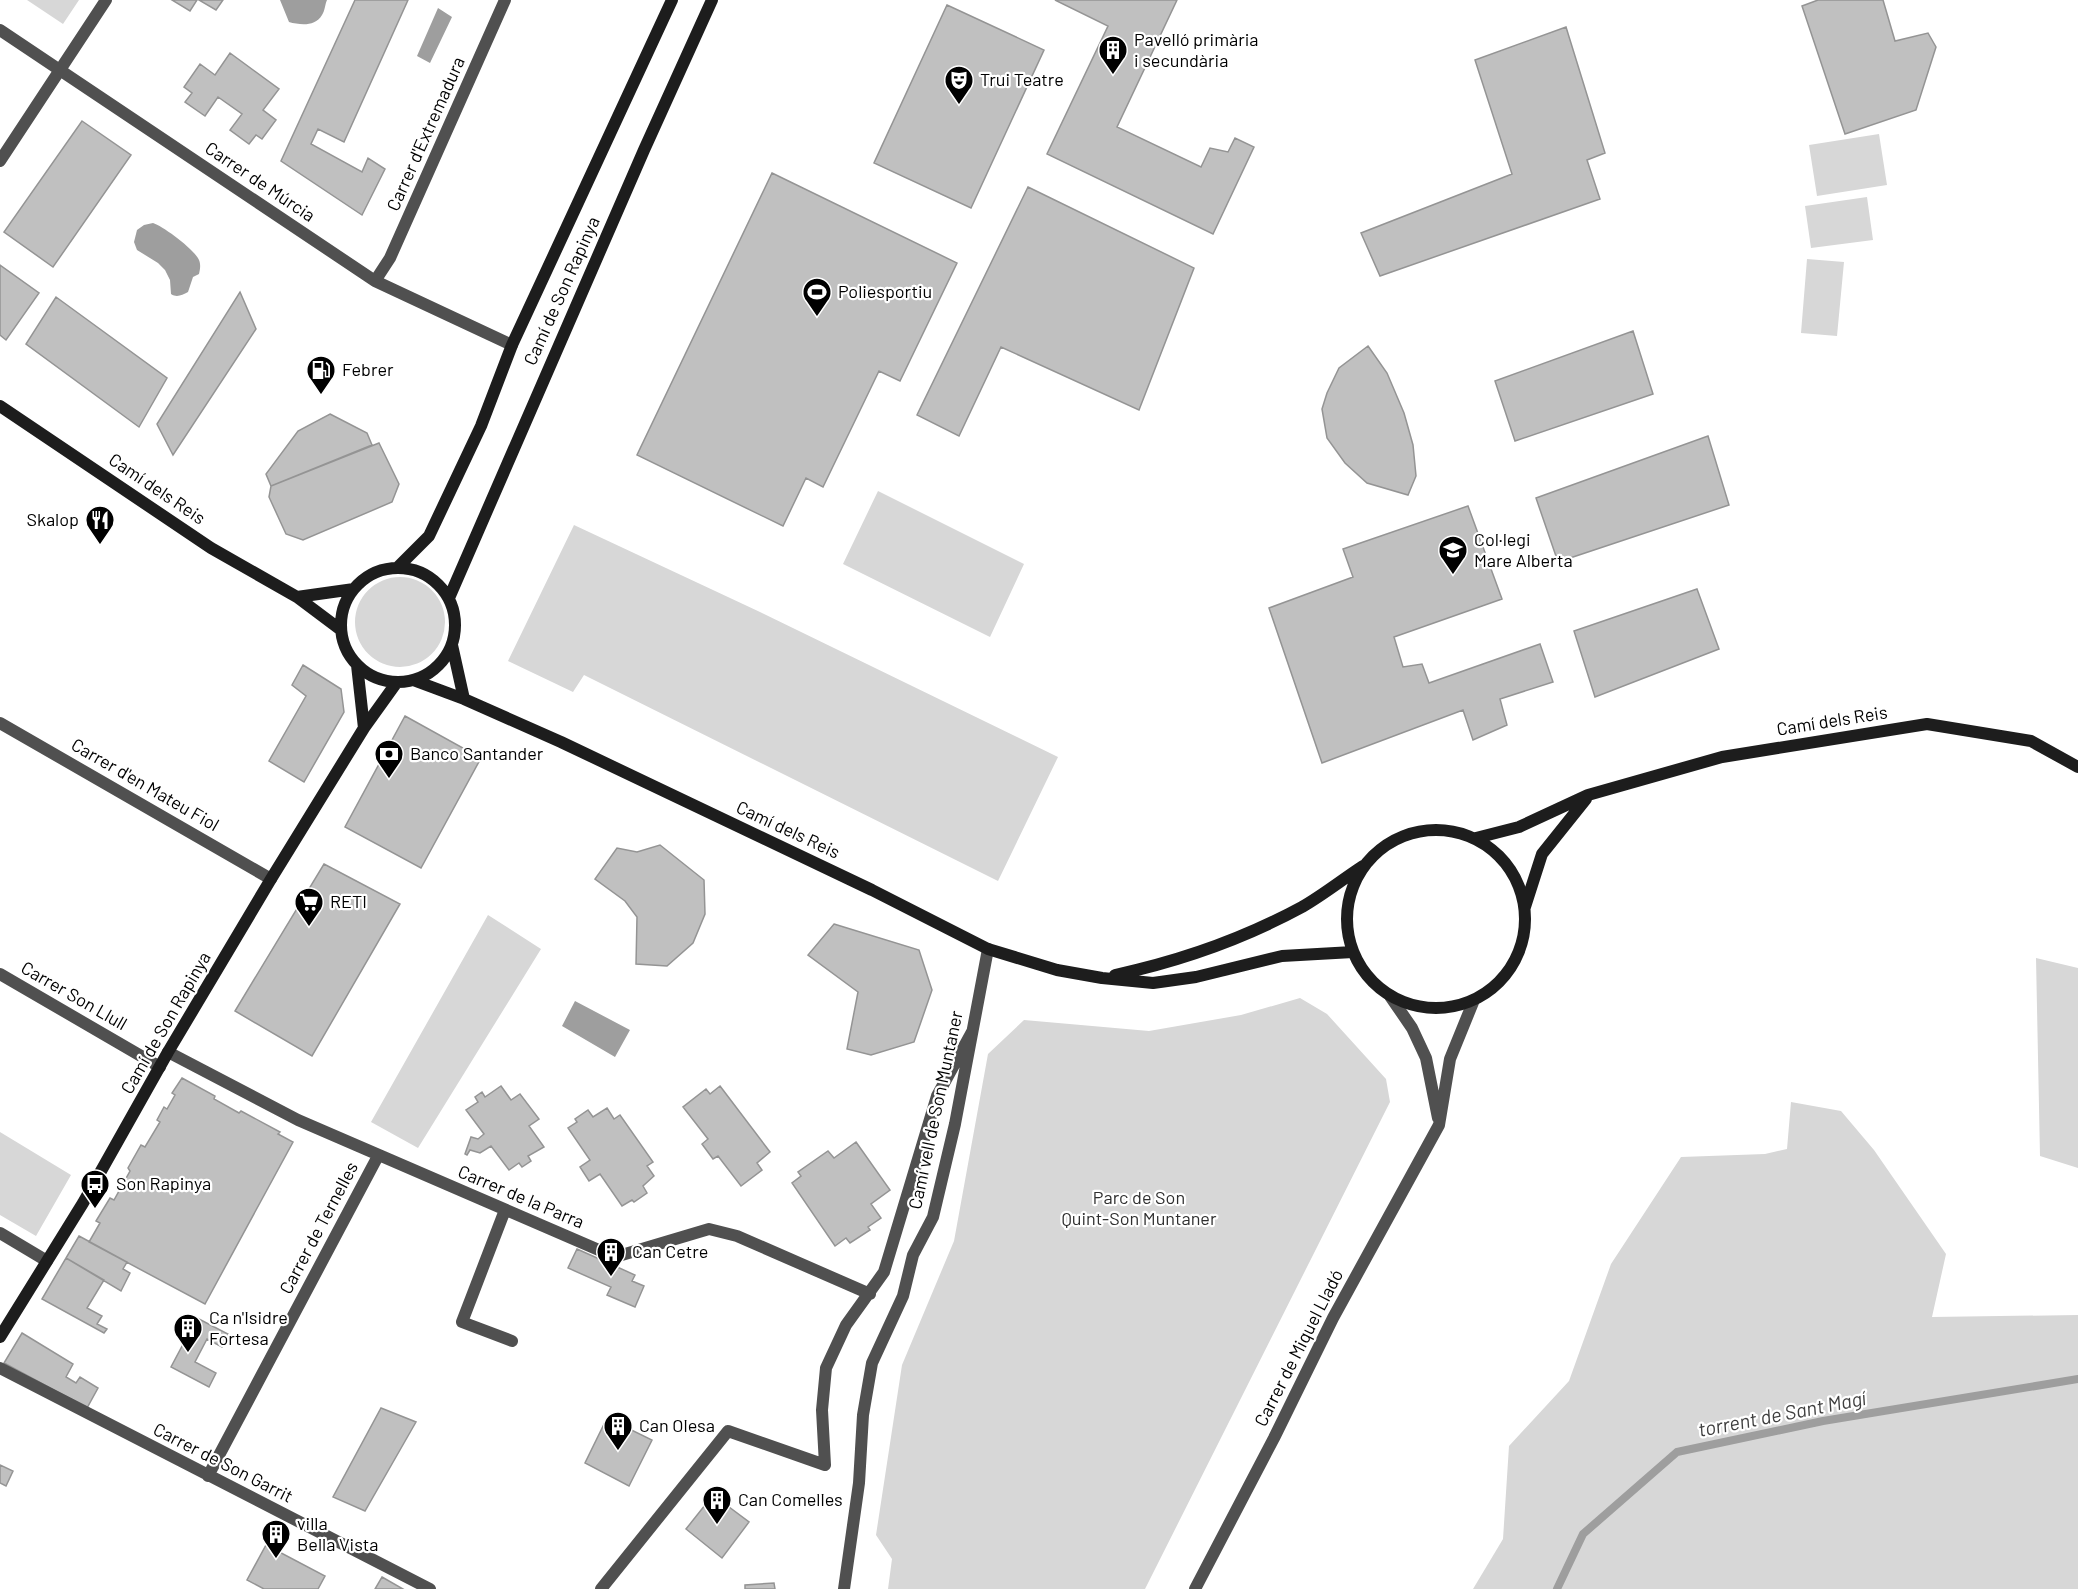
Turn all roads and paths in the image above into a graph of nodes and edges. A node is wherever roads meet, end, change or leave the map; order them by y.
1 (106, 0) edge
2 (505, 0) edge
3 (672, 0) edge
4 (712, 0) edge
5 (0, 30) edge
6 (61, 69) junction
7 (0, 161) edge
8 (375, 281) junction
9 (512, 345) junction
10 (0, 406) edge
11 (397, 568) junction
12 (354, 589) junction
13 (297, 597) junction
14 (449, 598) junction
15 (341, 630) junction
16 (452, 645) junction
17 (357, 665) junction
18 (413, 680) junction
19 (397, 682) junction
20 (464, 699) junction
21 (0, 723) edge
22 (364, 728) junction
23 (2078, 767) edge
24 (1588, 795) junction
25 (1476, 838) junction
26 (1364, 865) junction
27 (272, 879) junction
28 (1525, 907) junction
29 (988, 949) junction
30 (1353, 952) junction
31 (0, 974) edge
32 (1102, 978) junction
33 (1390, 996) junction
34 (1474, 1000) junction
35 (972, 1032) junction
36 (168, 1052) junction
37 (160, 1067) junction
38 (1439, 1125) junction
39 (378, 1156) junction
40 (505, 1210) junction
41 (0, 1233) edge
42 (47, 1261) junction
43 (870, 1294) junction
44 (0, 1337) edge
45 (513, 1341) dead end
46 (0, 1368) edge
47 (208, 1476) junction
48 (430, 1589) edge
49 (601, 1589) edge
50 (843, 1589) edge
51 (1195, 1589) edge

1 - 6 street
2 - 8 street, Carrer d'Extremadura
3 - 9 street, Camí de Son Rapinya
4 - 14 street, Camí de Son Rapinya
5 - 6 street, Carrer de Múrcia
6 - 7 street
6 - 8 street, Carrer de Múrcia
8 - 9 street, Carrer de Múrcia
9 - 11 street, Camí de Son Rapinya
10 - 13 street, Camí dels Reis
11 - 12 street
11 - 14 street
12 - 13 street
12 - 15 street
13 - 15 street, Camí dels Reis
14 - 16 street
15 - 17 street
16 - 18 street
16 - 20 street
17 - 19 street
17 - 22 street
18 - 19 street
18 - 20 street, Camí dels Reis
19 - 22 street, Camí de Son Rapinya
20 - 29 street, Camí dels Reis
21 - 27 street, Carrer d'en Mateu Fiol
22 - 27 street, Camí de Son Rapinya
23 - 24 street, Camí dels Reis
24 - 25 street, Camí dels Reis
24 - 28 street
25 - 26 street
25 - 28 street
26 - 30 street
26 - 32 street, Camí dels Reis
27 - 36 street, Camí de Son Rapinya
28 - 34 street
29 - 32 street, Camí dels Reis
29 - 35 street, Camí vell de Son Muntaner
30 - 32 street, Camí dels Reis
30 - 33 street
31 - 37 street, Carrer Son Llull
33 - 34 street
33 - 38 street
34 - 38 street, Carrer de Miquel Lladó
35 - 43 street
35 - 50 street, Camí vell de Son Muntaner
36 - 37 street, Camí de Son Rapinya
36 - 39 street, Carrer de la Parra
37 - 42 street, Camí de Son Rapinya
38 - 51 street, Carrer de Miquel Lladó
39 - 40 street, Carrer de la Parra
39 - 47 street, Carrer de Ternelles
40 - 43 street, Carrer de la Parra
40 - 45 street
41 - 42 street
42 - 44 street, Camí de Son Rapinya
43 - 49 street
46 - 47 street, Carrer de Son Garrit
47 - 48 street, Carrer de Son Garrit

